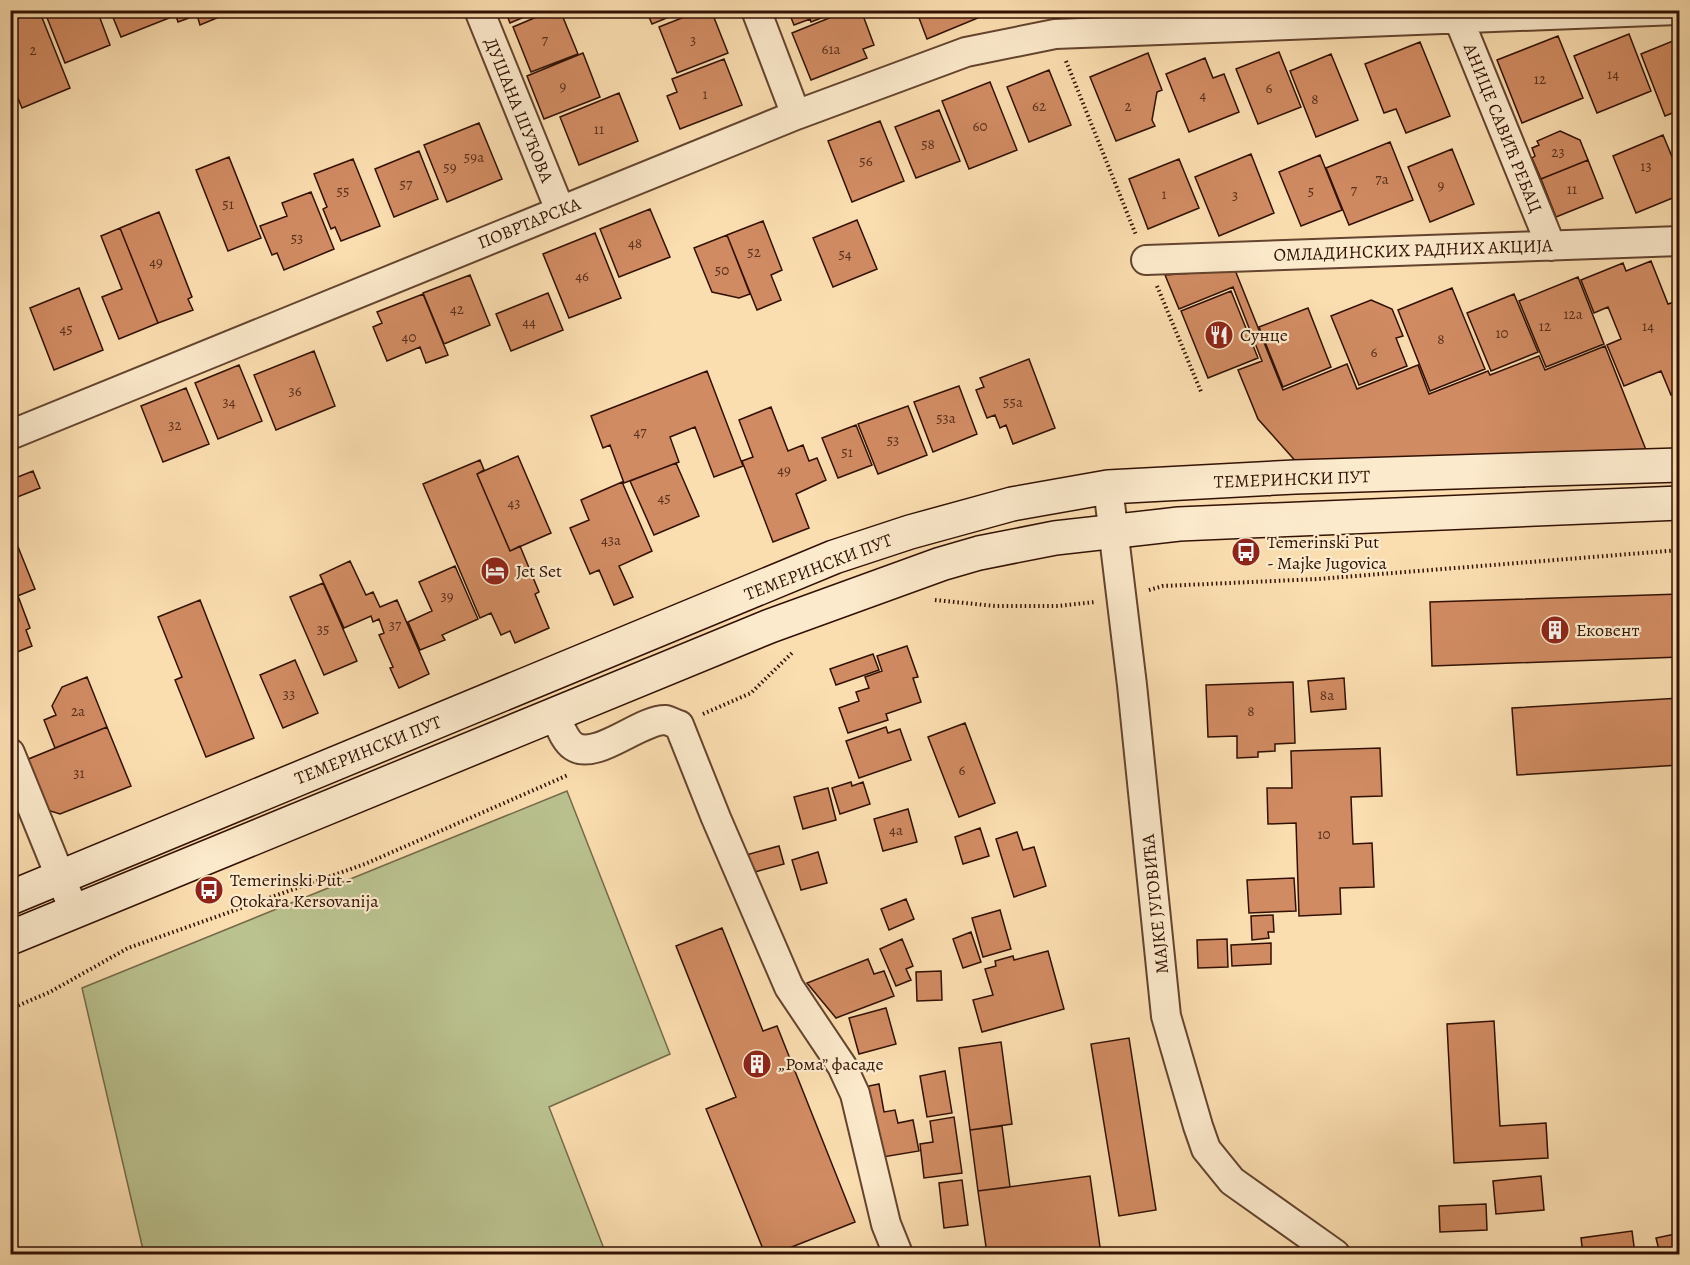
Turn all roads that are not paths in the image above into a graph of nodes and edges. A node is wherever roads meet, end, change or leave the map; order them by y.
1 (479, 10) edge
2 (756, 10) edge
3 (1678, 10) edge
4 (1457, 15) edge
5 (1050, 22) edge
6 (796, 116) junction
7 (560, 210) junction
8 (1680, 241) edge
9 (1551, 246) junction
10 (1146, 260) road end
11 (10, 435) edge
12 (1680, 465) edge
13 (1108, 487) junction
14 (1680, 503) edge
15 (1113, 530) junction
16 (554, 714) junction
17 (10, 753) edge
18 (61, 878) junction
19 (10, 898) edge
20 (75, 913) junction
21 (10, 938) edge
22 (898, 1254) edge
23 (1335, 1254) edge

1 - 7 street, ДУШАНА ШУЋОВА
2 - 6 street
3 - 4 street, ПОВРТАРСКА
4 - 5 street, ПОВРТАРСКА
4 - 9 street, АНИЦЕ САВИЋ РЕБАЦ
5 - 6 street, ПОВРТАРСКА
6 - 7 street, ПОВРТАРСКА
7 - 11 street, ПОВРТАРСКА
8 - 9 street, ОМЛАДИНСКИХ РАДНИХ АКЦИЈА
9 - 10 street, ОМЛАДИНСКИХ РАДНИХ АКЦИЈА
12 - 13 main road, ТЕМЕРИНСКИ ПУТ
13 - 15 street, МАЈКЕ ЈУГОВИЋА
13 - 18 main road, ТЕМЕРИНСКИ ПУТ
14 - 15 main road
15 - 16 main road
15 - 23 street, МАЈКЕ ЈУГОВИЋА
16 - 20 main road
16 - 22 street
17 - 18 street
18 - 19 main road, ТЕМЕРИНСКИ ПУТ
18 - 20 street
20 - 21 main road

